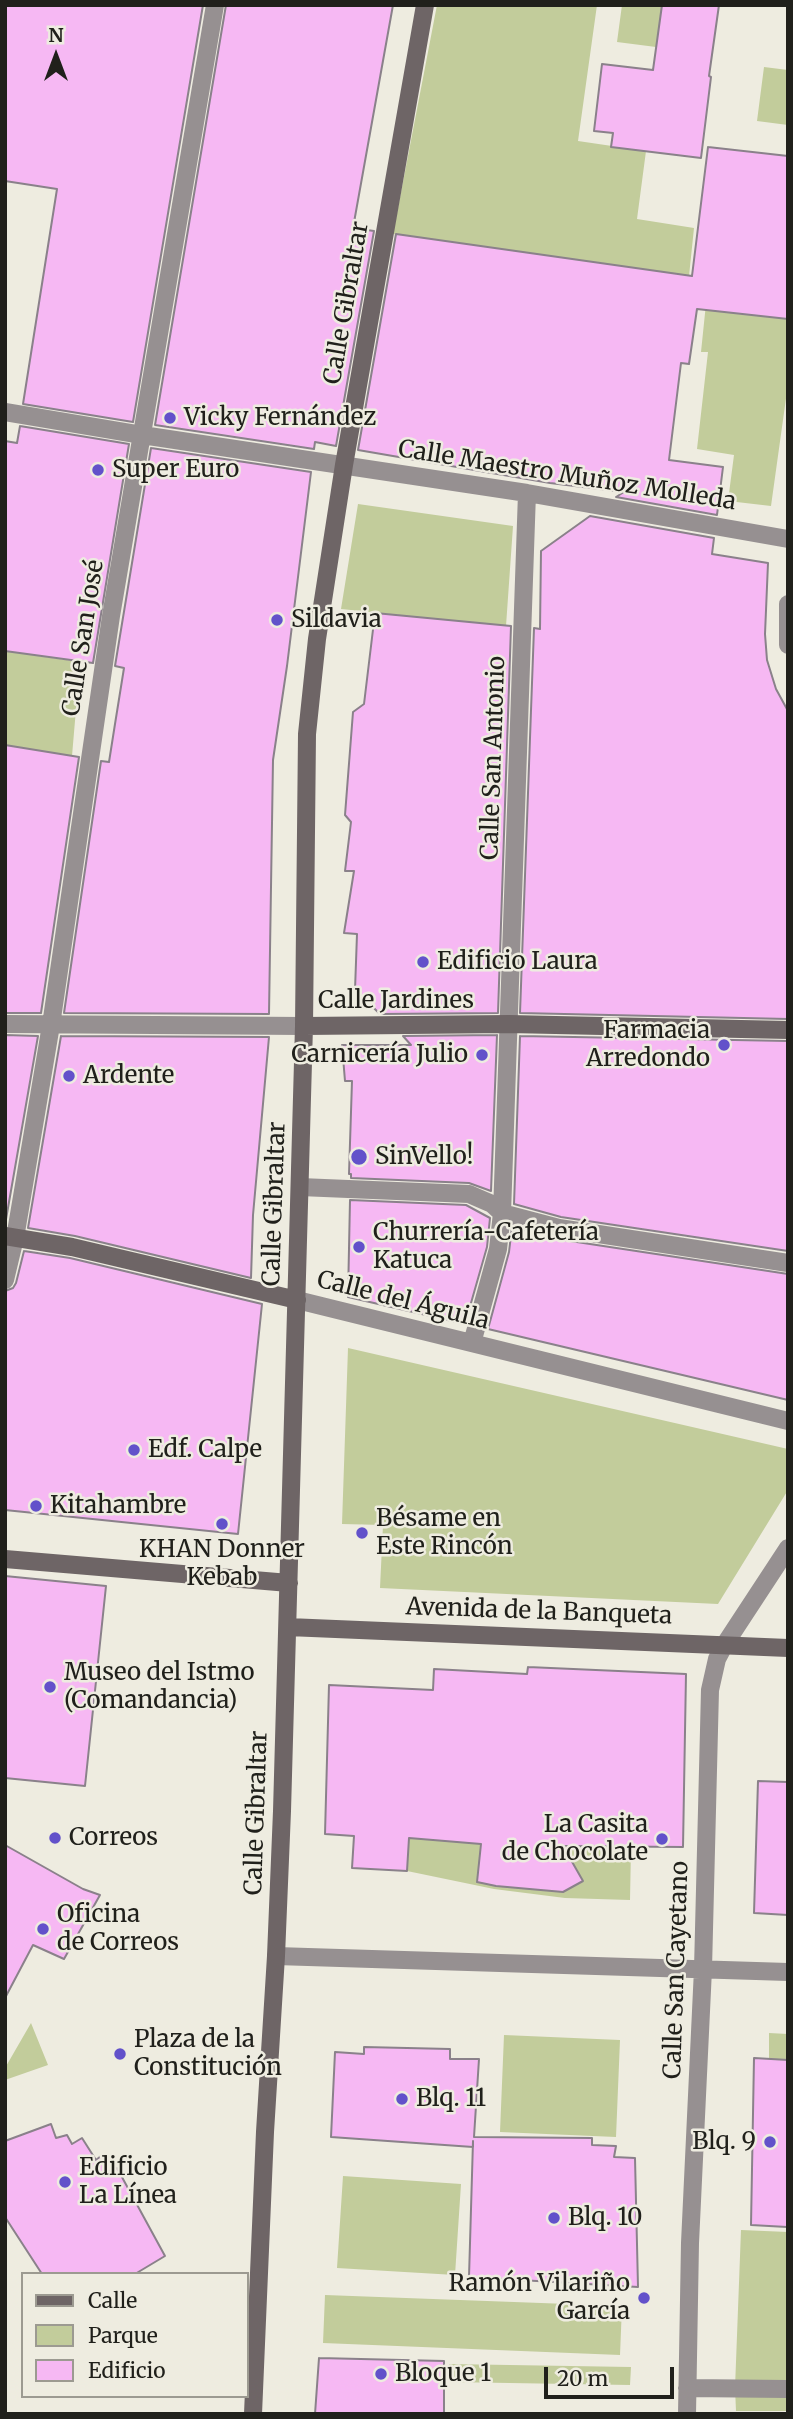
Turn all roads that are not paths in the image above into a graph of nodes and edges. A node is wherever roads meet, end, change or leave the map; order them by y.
1 (215, 5) edge
2 (425, 5) edge
3 (5, 412) edge
4 (142, 435) junction
5 (344, 465) junction
6 (527, 493) junction
7 (788, 539) edge
8 (788, 604) edge
9 (788, 645) edge
10 (5, 1024) edge
11 (509, 1024) junction
12 (51, 1025) junction
13 (304, 1026) junction
14 (788, 1030) edge
15 (300, 1187) junction
16 (502, 1213) junction
17 (10, 1237) edge
18 (788, 1263) edge
19 (5, 1280) edge
20 (297, 1300) junction
21 (472, 1343) junction
22 (788, 1421) edge
23 (788, 1548) edge
24 (5, 1559) edge
25 (289, 1583) junction
26 (288, 1627) junction
27 (725, 1644) junction
28 (788, 1648) edge
29 (276, 1956) junction
30 (703, 1969) junction
31 (788, 1972) edge
32 (687, 2388) junction
33 (788, 2389) edge
34 (253, 2414) edge
35 (687, 2414) edge

1 - 4 street, Calle San José
2 - 5 main road, Calle Gibraltar
3 - 4 street, Calle Maestro Muñoz Molleda
4 - 5 street, Calle Maestro Muñoz Molleda
4 - 12 street, Calle San José
5 - 6 street, Calle Maestro Muñoz Molleda
5 - 13 main road, Calle Gibraltar
6 - 7 street, Calle Maestro Muñoz Molleda
6 - 11 street, Calle San Antonio
8 - 9 street
10 - 12 street, Calle Jardines
11 - 13 main road, Calle Jardines
11 - 14 main road, Calle Jardines
11 - 16 street, Calle San Antonio
12 - 13 street, Calle Jardines
12 - 17 street, Calle San José
13 - 15 main road, Calle Gibraltar
15 - 16 street
15 - 20 main road, Calle Gibraltar
16 - 18 street
16 - 21 street, Calle San Antonio
17 - 19 street, Calle San José
17 - 20 main road, Calle del Águila
20 - 21 street, Calle del Águila
20 - 25 main road, Calle Gibraltar
21 - 22 street, Calle del Águila
23 - 27 street, Calle San Cayetano
24 - 25 main road
25 - 26 main road, Calle Gibraltar
26 - 27 main road, Avenida de la Banqueta
26 - 29 main road, Calle Gibraltar
27 - 28 main road, Avenida de la Banqueta
27 - 30 street, Calle San Cayetano
29 - 30 street
29 - 34 main road, Calle Gibraltar
30 - 31 street
30 - 32 street, Calle San Cayetano
32 - 33 street
32 - 35 street, Calle San Cayetano

